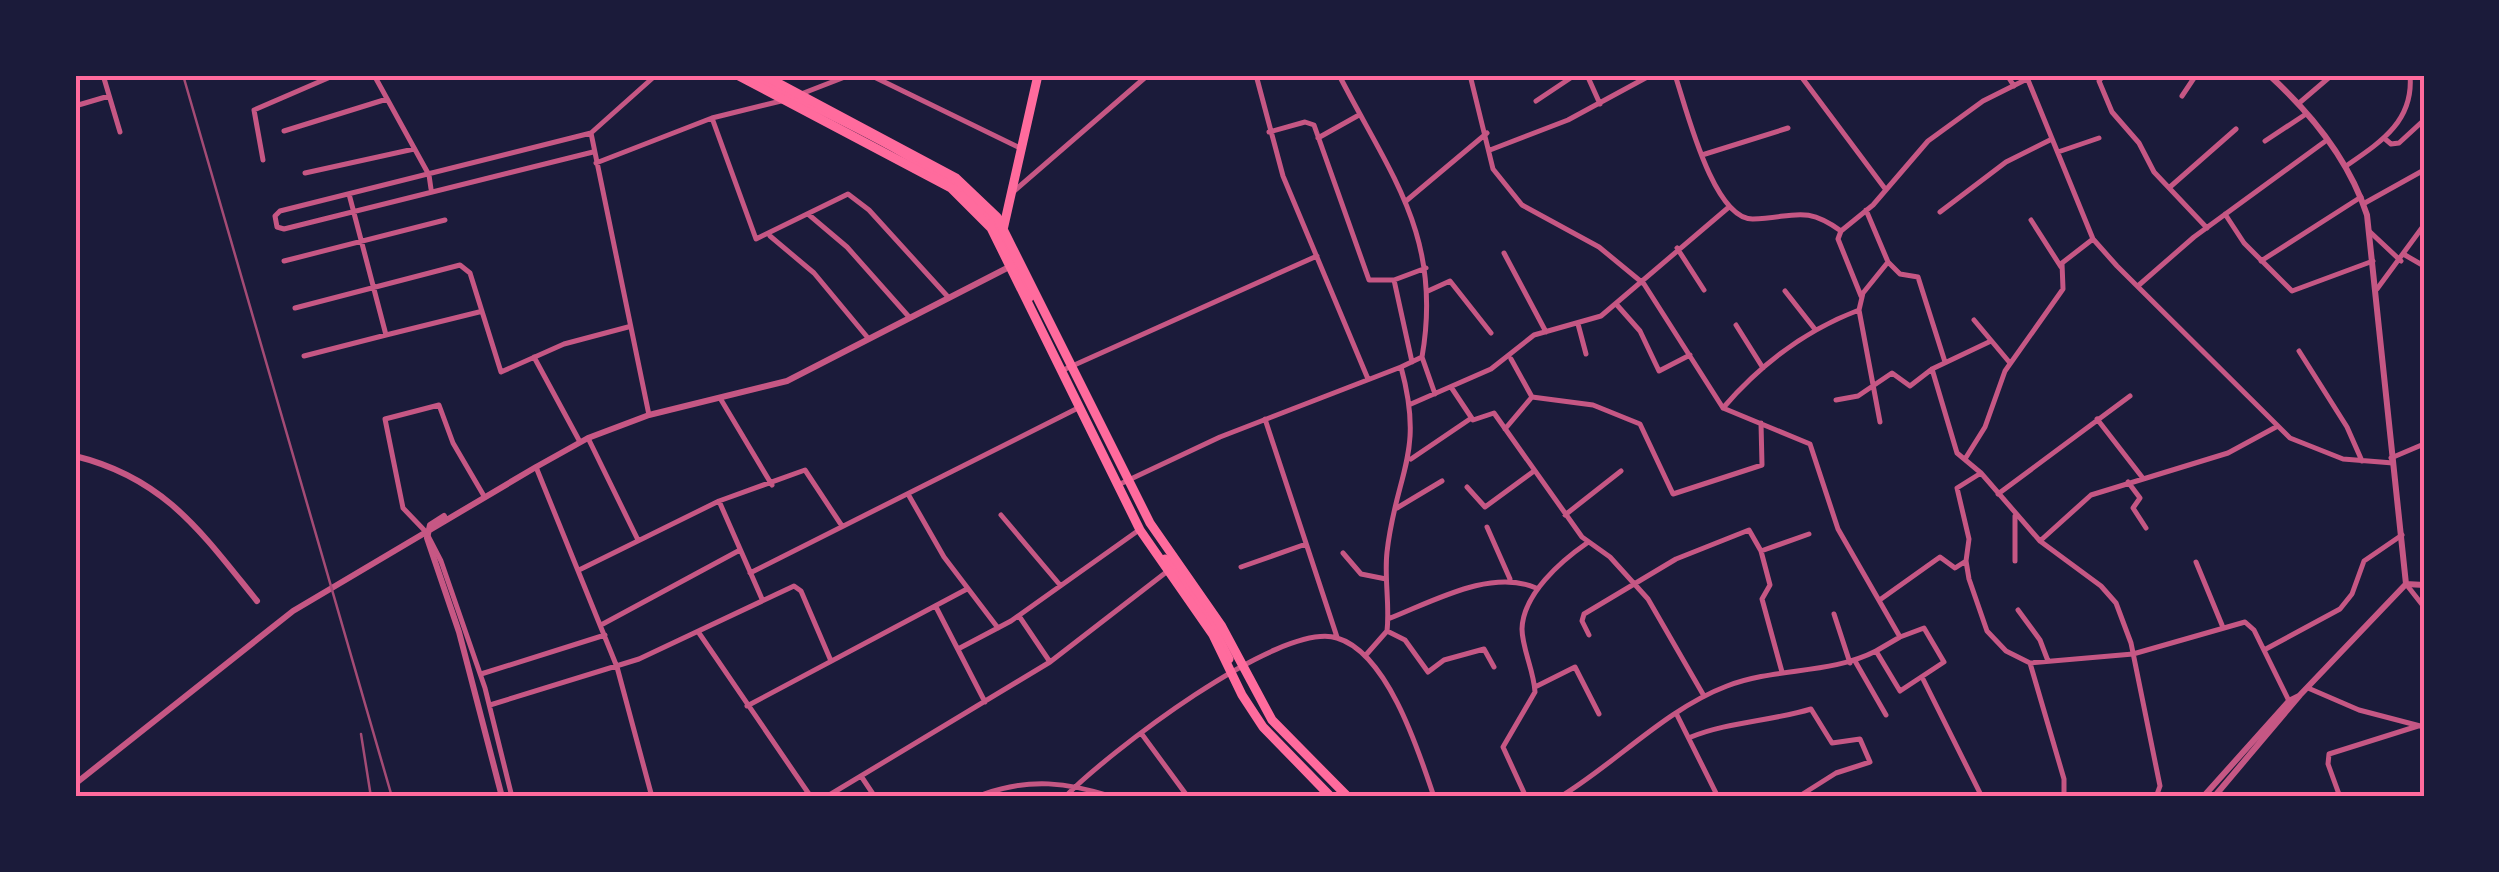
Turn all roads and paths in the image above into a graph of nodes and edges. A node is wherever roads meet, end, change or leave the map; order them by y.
1 (103, 75) edge
2 (335, 75) edge
3 (374, 75) edge
4 (656, 75) edge
5 (738, 75) edge
6 (751, 75) edge
7 (763, 75) edge
8 (850, 75) edge
9 (870, 75) edge
10 (1038, 75) edge
11 (1148, 75) edge
12 (1256, 75) edge
13 (1339, 75) edge
14 (1470, 75) edge
15 (1575, 75) edge
16 (1587, 75) edge
17 (1650, 75) edge
18 (1675, 75) edge
19 (1800, 75) edge
20 (2007, 75) edge
21 (2104, 75) edge
22 (2196, 75) edge
23 (2269, 75) edge
24 (2332, 75) edge
25 (2410, 75) edge
26 (2026, 77) edge
27 (2014, 86) junction
28 (799, 95) junction
29 (109, 96) junction
30 (2182, 96) dead end
31 (387, 99) junction
32 (785, 100) junction
33 (1536, 101) dead end
34 (2298, 104) junction
35 (1601, 105) junction
36 (75, 106) edge
37 (2306, 114) junction
38 (1360, 115) junction
39 (712, 118) junction
40 (2424, 120) edge
41 (1788, 128) dead end
42 (2236, 129) dead end
43 (284, 131) dead end
44 (120, 132) dead end
45 (1269, 132) junction
46 (1487, 133) junction
47 (591, 134) junction
48 (1318, 138) junction
49 (2099, 138) dead end
50 (2384, 138) junction
51 (2052, 139) junction
52 (2328, 140) junction
53 (2266, 141) dead end
54 (414, 149) junction
55 (1021, 149) junction
56 (1490, 150) junction
57 (594, 152) junction
58 (2058, 152) junction
59 (1702, 155) junction
60 (263, 160) dead end
61 (596, 163) junction
62 (2346, 166) junction
63 (2424, 170) edge
64 (305, 173) dead end
65 (429, 176) junction
66 (2170, 187) junction
67 (431, 189) junction
68 (1886, 190) junction
69 (349, 194) junction
70 (1011, 194) junction
71 (1406, 201) junction
72 (2362, 201) junction
73 (1730, 207) junction
74 (355, 210) junction
75 (1866, 210) junction
76 (1940, 212) dead end
77 (808, 214) junction
78 (2225, 214) junction
79 (445, 220) dead end
80 (2030, 220) dead end
81 (2424, 225) edge
82 (1004, 227) junction
83 (2207, 228) junction
84 (1841, 231) junction
85 (2369, 231) junction
86 (770, 236) junction
87 (2094, 238) junction
88 (362, 240) junction
89 (1000, 242) junction
90 (1678, 248) junction
91 (1504, 253) dead end
92 (1318, 256) junction
93 (2403, 258) junction
94 (284, 261) dead end
95 (1888, 262) junction
96 (2260, 262) junction
97 (2373, 262) junction
98 (1016, 264) junction
99 (2424, 266) edge
100 (2061, 267) junction
101 (1426, 268) junction
102 (1394, 280) junction
103 (1644, 284) junction
104 (375, 286) junction
105 (2139, 286) junction
106 (2377, 289) junction
107 (1704, 290) dead end
108 (1784, 290) dead end
109 (1428, 291) junction
110 (1861, 296) junction
111 (949, 298) junction
112 (1617, 305) junction
113 (295, 308) dead end
114 (1859, 310) junction
115 (480, 312) junction
116 (910, 318) junction
117 (1974, 320) dead end
118 (1578, 324) junction
119 (1736, 325) dead end
120 (628, 327) junction
121 (1814, 328) junction
122 (1546, 332) junction
123 (1491, 333) dead end
124 (386, 335) junction
125 (868, 340) junction
126 (1991, 341) junction
127 (2299, 351) dead end
128 (1586, 354) dead end
129 (1690, 355) junction
130 (304, 356) dead end
131 (534, 357) junction
132 (1422, 357) junction
133 (1510, 358) junction
134 (1412, 362) junction
135 (1946, 362) junction
136 (2010, 363) junction
137 (1401, 367) junction
138 (1763, 368) junction
139 (1066, 369) junction
140 (1932, 370) junction
141 (1368, 379) junction
142 (1451, 388) junction
143 (1873, 388) junction
144 (1435, 394) junction
145 (2130, 396) dead end
146 (1532, 397) junction
147 (720, 398) junction
148 (1836, 400) dead end
149 (1411, 404) junction
150 (1078, 408) junction
151 (1723, 408) junction
152 (649, 415) junction
153 (1470, 418) junction
154 (1265, 419) junction
155 (2097, 419) junction
156 (1880, 422) dead end
157 (1761, 423) junction
158 (2276, 427) junction
159 (1504, 429) junction
160 (584, 440) junction
161 (2424, 444) edge
162 (75, 456) edge
163 (1410, 459) junction
164 (1965, 459) junction
165 (2392, 461) junction
166 (2362, 463) junction
167 (536, 467) junction
168 (1620, 470) dead end
169 (1534, 471) junction
170 (1981, 472) junction
171 (2142, 477) junction
172 (1127, 481) junction
173 (1442, 481) dead end
174 (2128, 482) junction
175 (772, 485) junction
176 (1115, 486) junction
177 (1467, 487) dead end
178 (908, 494) junction
179 (1998, 494) junction
180 (484, 496) junction
181 (719, 501) junction
182 (1397, 508) junction
183 (2016, 513) junction
184 (1001, 515) dead end
185 (1566, 515) junction
186 (842, 526) junction
187 (1488, 527) dead end
188 (2146, 528) dead end
189 (1140, 530) junction
190 (426, 532) junction
191 (1809, 534) dead end
192 (2403, 534) junction
193 (638, 540) junction
194 (2040, 541) junction
195 (1587, 542) junction
196 (1306, 544) junction
197 (740, 550) junction
198 (1761, 551) junction
199 (1343, 553) dead end
200 (2015, 561) dead end
201 (1966, 562) junction
202 (2196, 562) dead end
203 (1241, 567) dead end
204 (578, 570) junction
205 (1170, 570) junction
206 (750, 573) junction
207 (1386, 579) junction
208 (1510, 579) junction
209 (1636, 584) junction
210 (2406, 584) junction
211 (1060, 585) junction
212 (2424, 585) edge
213 (1536, 588) junction
214 (967, 589) junction
215 (762, 599) junction
216 (1881, 599) junction
217 (257, 601) dead end
218 (936, 605) junction
219 (2424, 606) edge
220 (2018, 610) dead end
221 (1834, 614) dead end
222 (1020, 616) junction
223 (1388, 619) junction
224 (602, 625) junction
225 (2222, 625) junction
226 (998, 628) junction
227 (1388, 631) junction
228 (699, 633) junction
229 (605, 635) junction
230 (1589, 635) dead end
231 (1337, 637) junction
232 (1900, 637) junction
233 (958, 649) junction
234 (2264, 650) junction
235 (1876, 651) junction
236 (2133, 654) junction
237 (1365, 656) junction
238 (832, 661) junction
239 (2048, 661) junction
240 (1050, 662) junction
241 (1853, 662) junction
242 (2030, 663) junction
243 (1242, 664) junction
244 (617, 667) junction
245 (1494, 667) dead end
246 (1230, 671) junction
247 (1782, 672) junction
248 (481, 674) junction
249 (1922, 679) junction
250 (1535, 687) junction
251 (2308, 688) junction
252 (1704, 696) junction
253 (985, 702) junction
254 (2292, 703) junction
255 (490, 706) junction
256 (748, 706) junction
257 (1598, 714) dead end
258 (1676, 715) junction
259 (1886, 715) dead end
260 (2421, 726) edge
261 (1141, 733) junction
262 (1691, 738) junction
263 (862, 776) junction
264 (75, 784) edge
265 (1076, 785) junction
266 (984, 794) dead end
267 (1716, 796) edge
268 (502, 797) edge
269 (512, 797) edge
270 (652, 797) edge
271 (811, 797) edge
272 (826, 797) edge
273 (876, 797) edge
274 (1066, 797) edge
275 (1113, 797) edge
276 (1188, 797) edge
277 (1331, 797) edge
278 (1348, 797) edge
279 (1434, 797) edge
280 (1526, 797) edge
281 (1560, 797) edge
282 (1798, 797) edge
283 (1982, 797) edge
284 (2064, 797) edge
285 (2156, 797) edge
286 (2203, 797) edge
287 (2214, 797) edge
288 (2340, 797) edge

1 - 29 street
2 - 60 street
3 - 31 street
4 - 47 street
5 - 32 main road
6 - 98 main road
7 - 28 main road
8 - 28 street
9 - 55 street
10 - 55 main road
11 - 70 street
12 - 45 street
13 - 38 street
14 - 46 street
15 - 33 street
16 - 35 street
17 - 35 street
18 - 59 street
19 - 68 street
20 - 27 street
21 - 66 street
22 - 30 street
23 - 34 street
24 - 34 street
25 - 50 street
26 - 27 street
26 - 51 street
27 - 68 street
28 - 32 street
28 - 82 main road
29 - 36 street
29 - 44 street
31 - 43 street
31 - 54 street
32 - 39 street
32 - 89 main road
34 - 37 street
35 - 56 street
37 - 52 street
37 - 53 street
38 - 48 street
38 - 71 street
39 - 61 street
39 - 86 street
40 - 50 street
41 - 59 street
42 - 66 street
45 - 48 street
45 - 92 street
46 - 56 street
46 - 71 street
47 - 57 street
47 - 65 street
48 - 102 street
49 - 58 street
50 - 62 street
51 - 58 street
51 - 76 street
52 - 62 street
52 - 78 street
54 - 64 street
54 - 65 street
55 - 70 main road
56 - 103 street
57 - 61 street
57 - 67 street
58 - 87 street
59 - 73 street
61 - 120 street
62 - 72 street
63 - 72 street
65 - 67 street
65 - 69 street
66 - 83 street
67 - 74 street
68 - 75 street
69 - 74 street
69 - 74 street
70 - 82 main road
71 - 101 street
72 - 85 street
72 - 96 street
73 - 84 street
73 - 90 street
74 - 88 street
75 - 84 street
75 - 95 street
77 - 86 street
77 - 111 street
77 - 116 street
78 - 83 street
78 - 96 street
79 - 88 street
80 - 100 street
81 - 93 street
82 - 89 main road
82 - 98 main road
83 - 105 street
84 - 110 street
85 - 93 street
85 - 97 street
86 - 125 street
87 - 100 street
87 - 105 street
88 - 94 street
88 - 104 street
89 - 98 main road
90 - 103 street
90 - 107 street
91 - 122 street
92 - 139 street
92 - 141 street
93 - 99 street
93 - 106 street
95 - 110 street
95 - 135 street
96 - 97 street
97 - 106 street
98 - 111 street
98 - 139 main road
98 - 268 street
98 - 277 main road
100 - 136 street
101 - 102 street
101 - 109 street
102 - 134 street
103 - 112 street
103 - 129 street
104 - 113 street
104 - 115 street
104 - 124 street
105 - 158 street
106 - 165 street
108 - 121 street
109 - 123 street
109 - 132 street
110 - 114 street
111 - 116 street
112 - 118 street
112 - 129 street
114 - 121 street
114 - 143 street
115 - 124 street
115 - 131 street
116 - 125 street
117 - 126 street
118 - 122 street
118 - 128 street
119 - 138 street
120 - 131 street
120 - 152 street
121 - 138 street
122 - 133 street
124 - 130 street
125 - 147 street
126 - 135 street
126 - 136 street
127 - 166 street
129 - 151 street
131 - 160 street
132 - 134 street
132 - 144 street
133 - 142 street
133 - 146 street
134 - 137 street
135 - 140 street
136 - 164 street
137 - 141 street
137 - 149 street
138 - 151 street
139 - 150 main road
139 - 172 main road
140 - 143 street
140 - 164 street
141 - 154 street
142 - 144 street
142 - 153 street
143 - 148 street
143 - 156 street
144 - 149 street
145 - 155 street
146 - 157 street
146 - 159 street
147 - 152 street
147 - 175 street
149 - 163 street
150 - 176 main road
150 - 178 street
151 - 157 street
152 - 160 street
153 - 159 street
153 - 163 street
154 - 172 street
154 - 196 street
155 - 171 street
155 - 179 street
157 - 216 street
158 - 166 street
158 - 171 street
159 - 169 street
160 - 167 street
160 - 193 street
161 - 165 street
162 - 217 street
163 - 182 street
164 - 170 street
165 - 166 street
165 - 192 street
167 - 180 street
167 - 204 street
168 - 185 street
169 - 177 street
169 - 185 street
170 - 179 street
170 - 201 street
171 - 174 street
172 - 176 street
172 - 243 main road
173 - 182 street
174 - 188 street
174 - 194 street
175 - 181 street
175 - 186 street
176 - 189 main road
178 - 186 street
178 - 214 street
179 - 183 street
180 - 190 street
180 - 190 street
181 - 193 street
181 - 197 street
182 - 207 street
183 - 194 street
183 - 200 street
184 - 211 street
185 - 195 street
186 - 206 street
187 - 208 street
189 - 205 main road
189 - 211 street
190 - 248 street
190 - 264 street
191 - 198 street
192 - 210 street
192 - 234 street
193 - 204 street
194 - 236 street
195 - 209 street
195 - 213 street
196 - 203 street
196 - 231 street
197 - 206 street
197 - 224 street
198 - 209 street
198 - 247 street
199 - 207 street
201 - 216 street
201 - 242 street
202 - 225 street
204 - 224 street
205 - 240 street
205 - 246 main road
206 - 215 street
207 - 223 street
208 - 213 street
208 - 223 street
209 - 230 street
209 - 252 street
210 - 212 street
210 - 219 street
210 - 251 street
211 - 222 street
213 - 250 street
214 - 218 street
214 - 226 street
215 - 228 street
215 - 238 street
216 - 232 street
218 - 233 street
218 - 238 street
220 - 239 street
221 - 241 street
222 - 226 street
222 - 240 street
223 - 227 street
224 - 229 street
225 - 234 street
225 - 236 street
226 - 233 street
227 - 237 street
227 - 245 street
228 - 244 street
228 - 256 street
229 - 244 street
229 - 248 street
231 - 237 street
231 - 243 street
232 - 235 street
232 - 249 street
233 - 253 street
234 - 254 street
235 - 241 street
235 - 249 street
236 - 239 street
236 - 285 street
237 - 279 street
238 - 256 street
239 - 242 street
240 - 253 street
241 - 247 street
241 - 259 street
242 - 284 street
243 - 246 street
243 - 278 main road
244 - 255 street
244 - 270 street
246 - 261 street
246 - 277 main road
247 - 252 street
248 - 255 street
249 - 283 street
250 - 257 street
250 - 280 street
251 - 254 street
251 - 260 street
252 - 258 street
253 - 263 street
254 - 286 street
254 - 287 street
255 - 269 street
256 - 271 street
258 - 262 street
258 - 281 street
260 - 288 street
261 - 265 street
261 - 276 street
262 - 267 street
262 - 282 street
263 - 272 street
263 - 273 street
265 - 266 street
265 - 274 street
265 - 275 street

